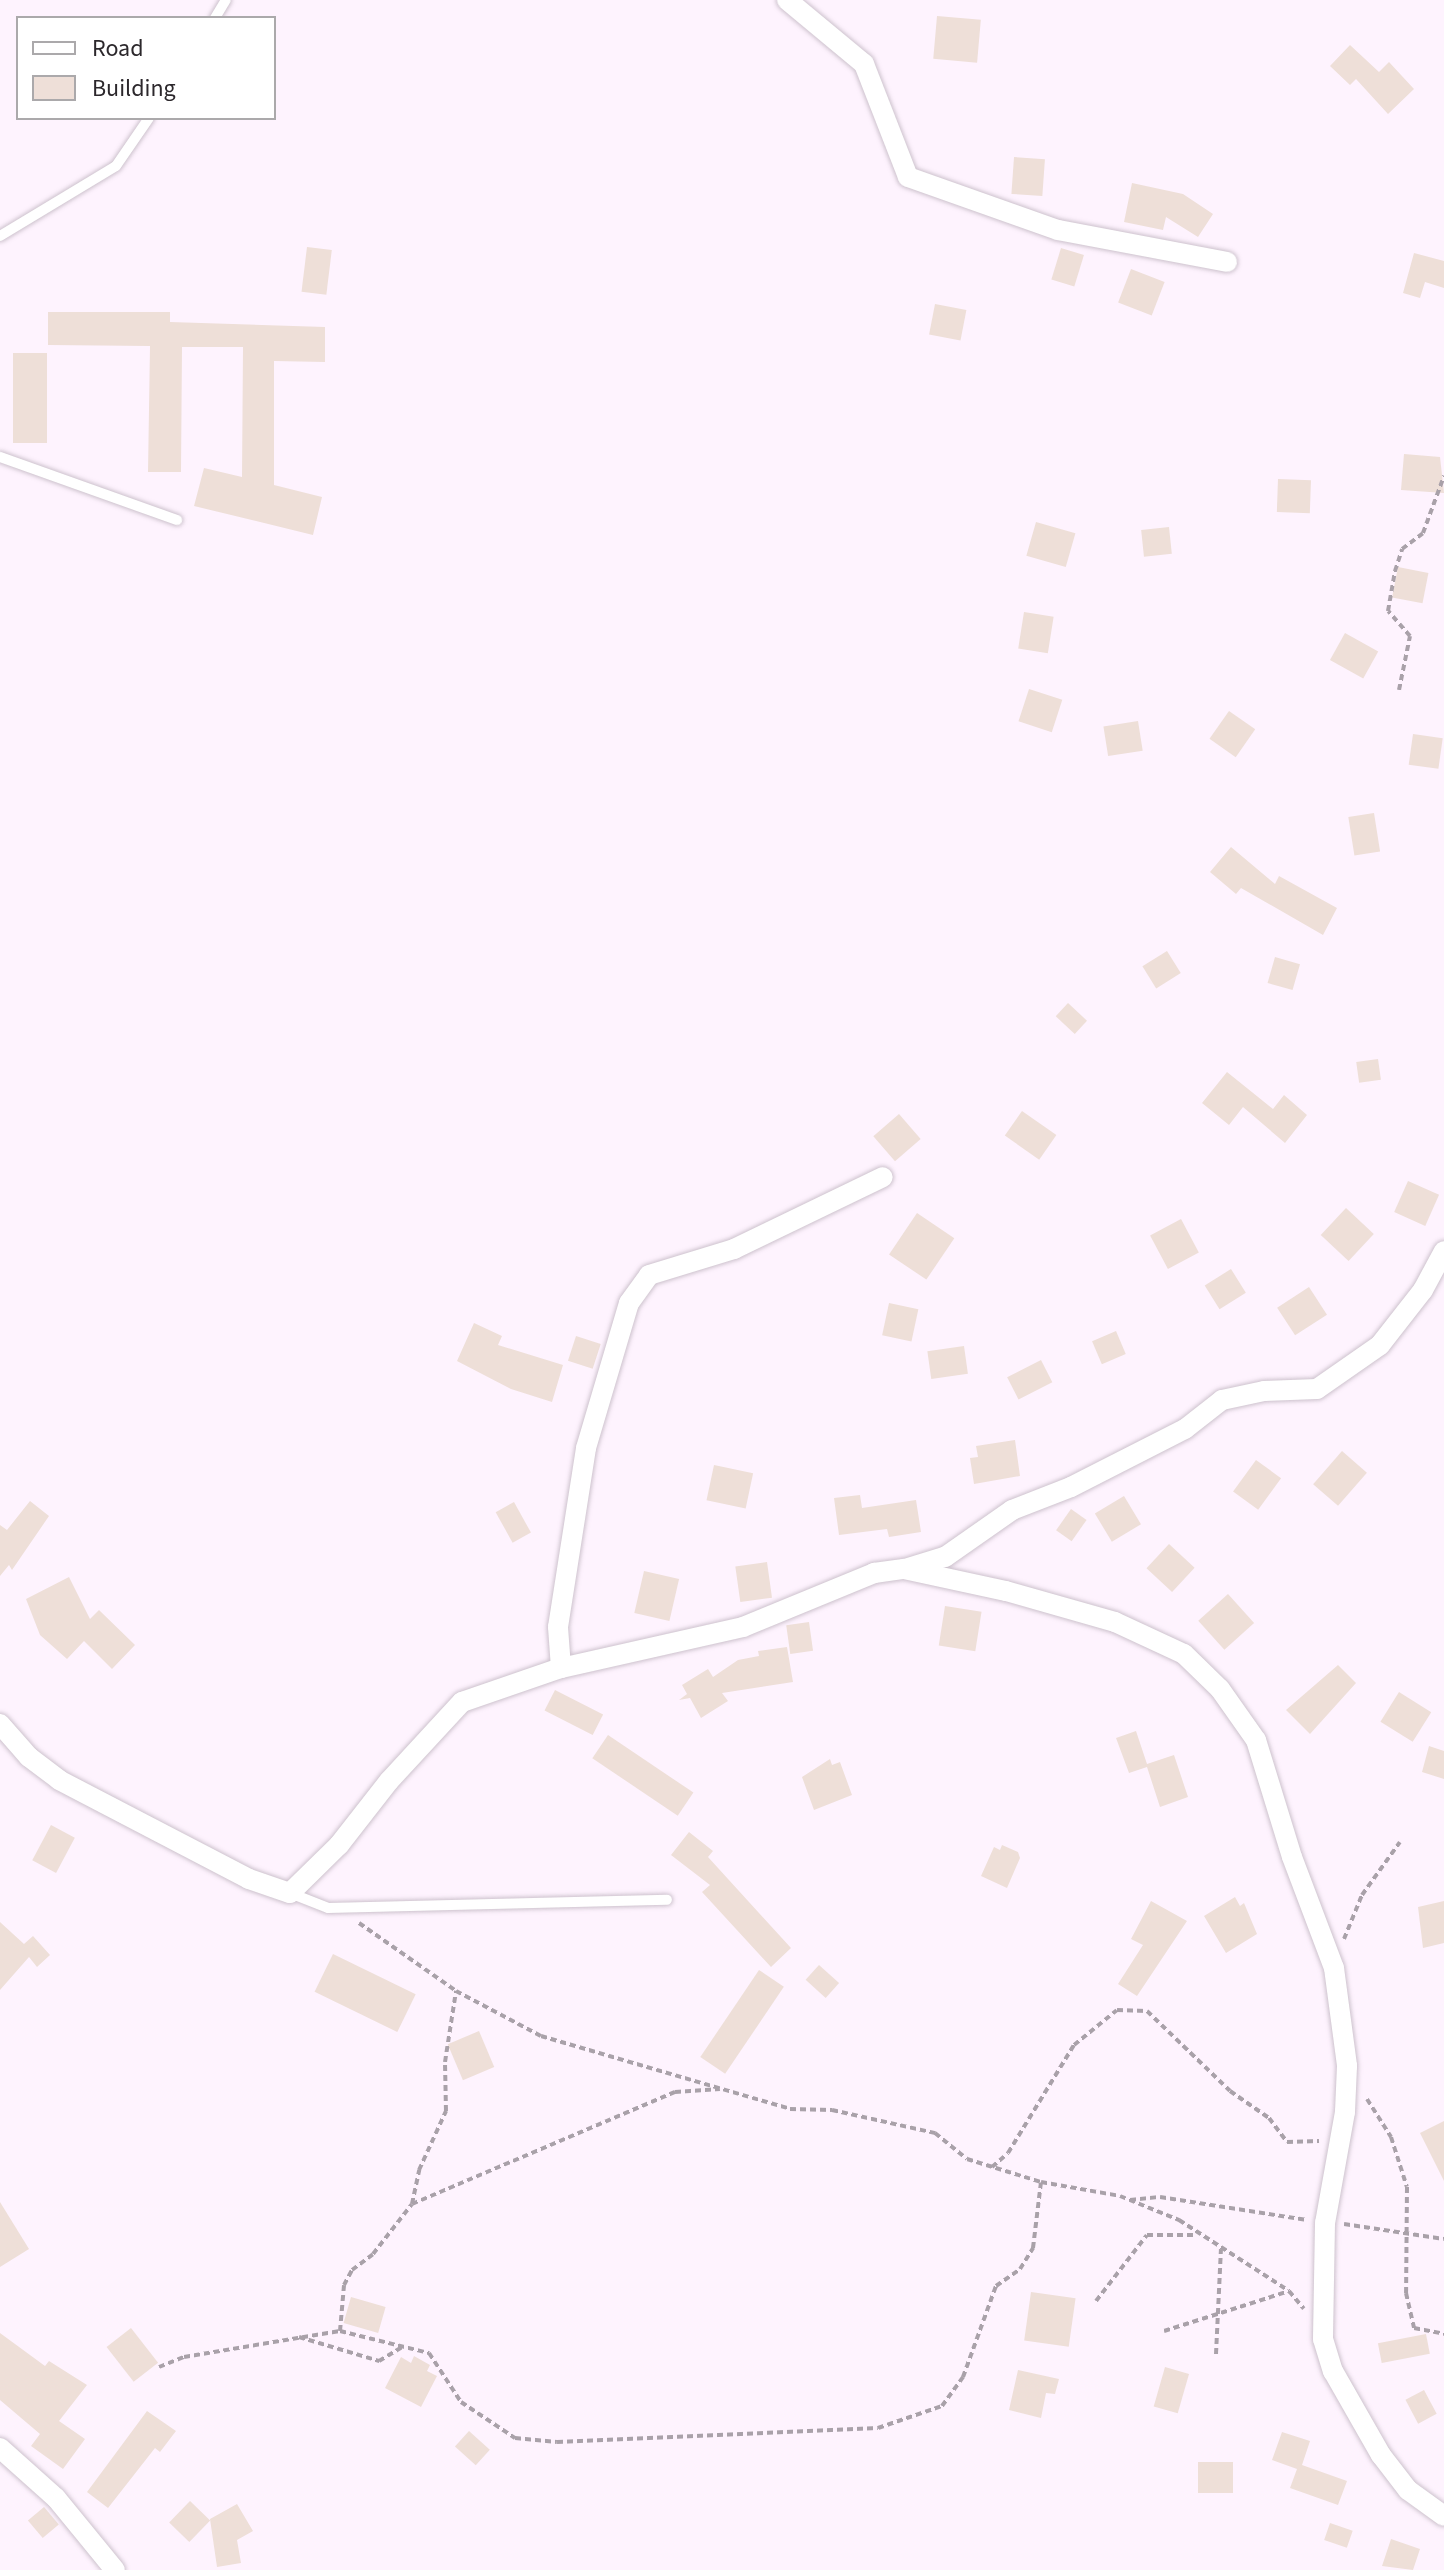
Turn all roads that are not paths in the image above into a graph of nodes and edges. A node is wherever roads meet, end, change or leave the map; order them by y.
1 (787, 0) edge
2 (148, 120) edge
3 (0, 236) edge
4 (1227, 262) dead end
5 (0, 457) edge
6 (177, 520) dead end
7 (883, 1177) dead end
8 (1444, 1251) edge
9 (904, 1569) junction
10 (561, 1668) junction
11 (0, 1724) edge
12 (290, 1893) junction
13 (667, 1900) dead end
14 (0, 2448) edge
15 (1444, 2516) edge
16 (115, 2570) edge

1 - 4 street
2 - 3 lane
5 - 6 lane
7 - 10 street
8 - 9 street
9 - 10 street
9 - 15 street
10 - 12 street
11 - 12 street
12 - 13 lane
14 - 16 street

